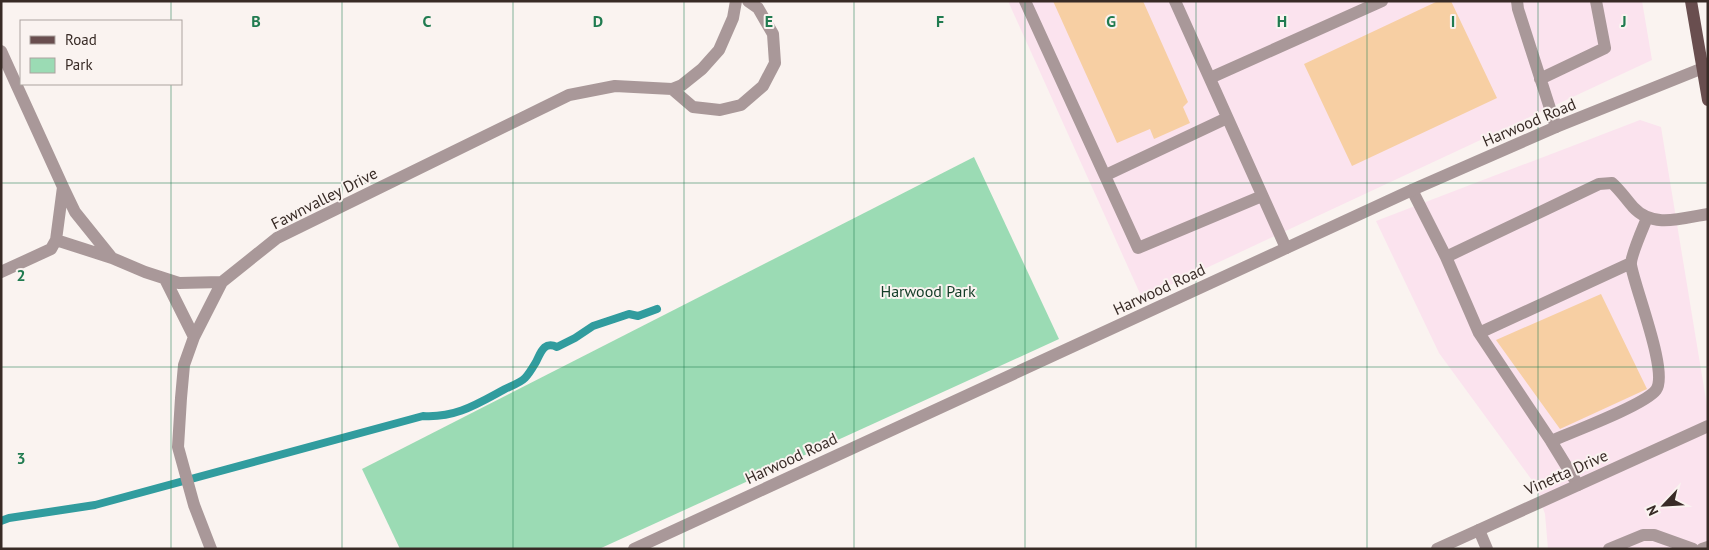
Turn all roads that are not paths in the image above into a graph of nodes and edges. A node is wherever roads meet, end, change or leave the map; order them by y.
1 (736, 1) edge
2 (748, 1) edge
3 (1024, 1) edge
4 (1175, 1) edge
5 (1382, 1) edge
6 (1517, 1) edge
7 (1596, 1) edge
8 (1691, 1) edge
9 (1, 51) edge
10 (1703, 68) junction
11 (1210, 78) junction
12 (1540, 79) junction
13 (672, 90) junction
14 (1708, 100) edge
15 (1227, 118) junction
16 (1556, 127) junction
17 (1106, 175) junction
18 (63, 187) junction
19 (1412, 190) junction
20 (1262, 196) junction
21 (1708, 214) edge
22 (1646, 218) junction
23 (56, 240) junction
24 (1286, 248) junction
25 (1446, 257) junction
26 (112, 258) junction
27 (1631, 263) junction
28 (1, 272) edge
29 (165, 279) junction
30 (222, 282) junction
31 (1479, 333) junction
32 (194, 336) junction
33 (1708, 426) edge
34 (1551, 441) junction
35 (1578, 485) junction
36 (1479, 530) junction
37 (1679, 546) edge
38 (1708, 548) edge
39 (211, 549) edge
40 (634, 549) edge
41 (1437, 549) edge
42 (1487, 549) edge
43 (1608, 549) edge
44 (1693, 549) edge
45 (1702, 549) edge

1 - 13 street
2 - 13 street
3 - 17 street
4 - 11 street
5 - 11 street
6 - 12 street
7 - 12 street
8 - 10 main road
9 - 18 street
10 - 14 main road
10 - 16 street, Harwood Road
11 - 15 street
12 - 16 street
13 - 30 street, Fawnvalley Drive
15 - 17 street
15 - 20 street
16 - 19 street, Harwood Road
17 - 20 street
18 - 23 street
18 - 26 street
19 - 24 street, Harwood Road
19 - 25 street
20 - 24 street
21 - 22 street
22 - 25 street
22 - 27 street
23 - 26 street
23 - 28 street
24 - 40 street, Harwood Road
25 - 31 street
26 - 29 street
27 - 31 street
27 - 34 street
29 - 30 street
29 - 32 street
30 - 32 street
31 - 34 street
32 - 39 street
33 - 35 street, Vinetta Drive
34 - 35 street
35 - 36 street, Vinetta Drive
36 - 41 street, Vinetta Drive
36 - 42 street
37 - 43 street
37 - 44 street
38 - 45 street

